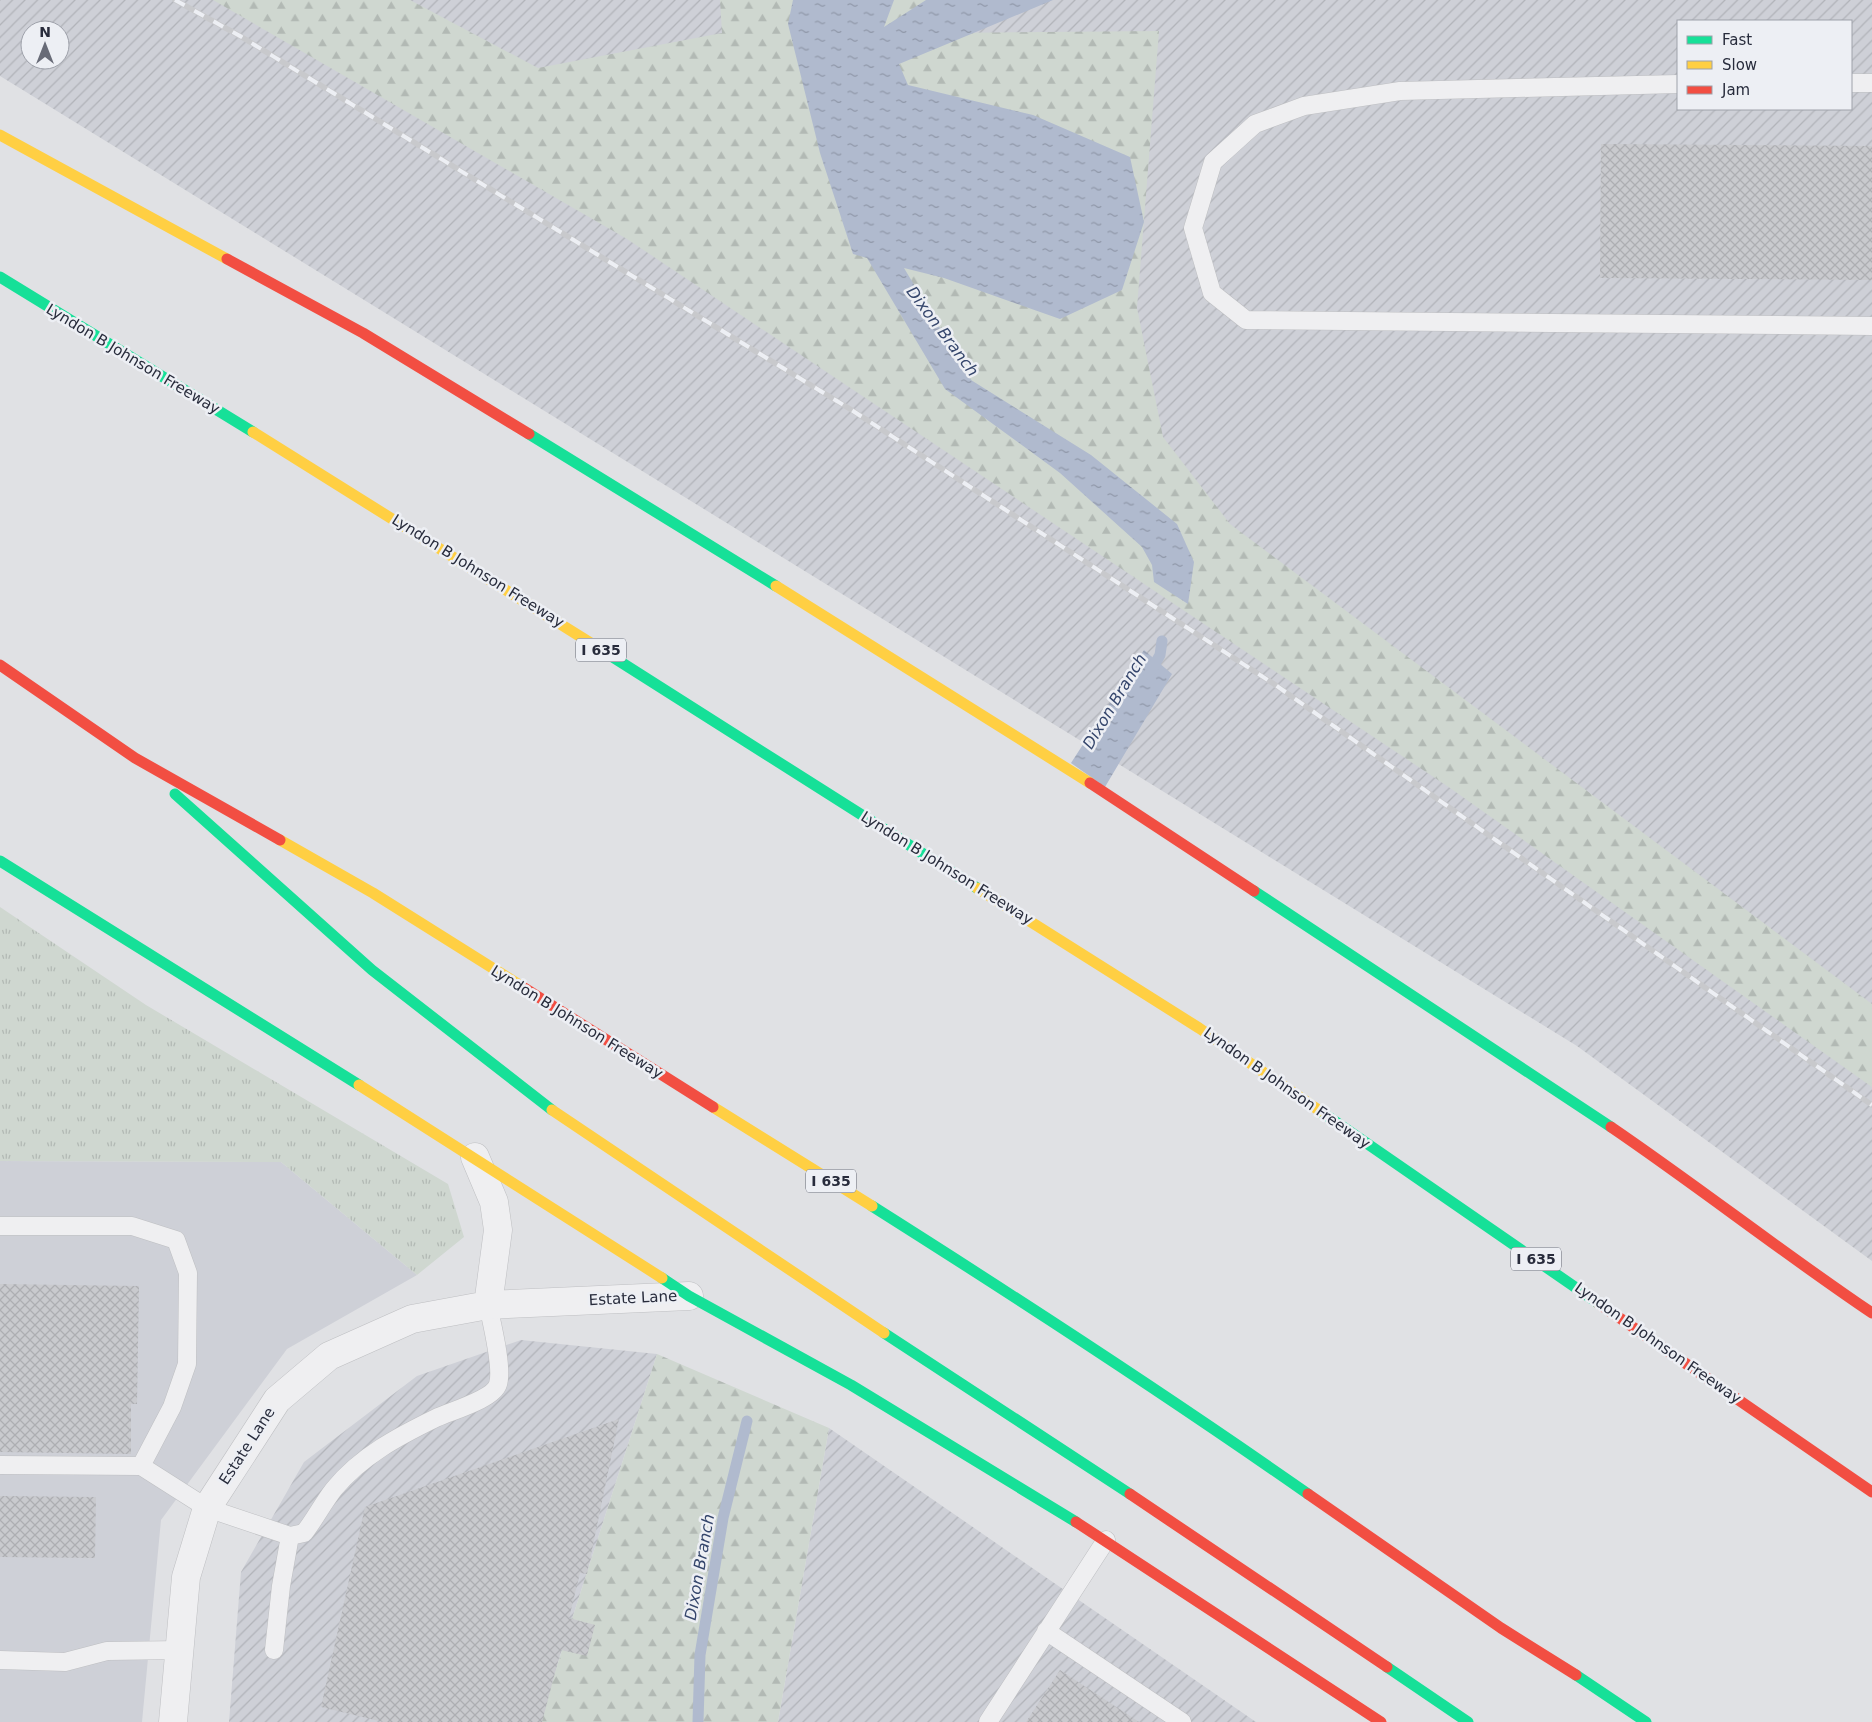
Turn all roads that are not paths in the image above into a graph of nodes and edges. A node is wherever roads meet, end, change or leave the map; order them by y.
1 (1852, 83) edge
2 (1872, 83) edge
3 (1677, 84) edge
4 (0, 135) edge
5 (5, 141) edge
6 (0, 277) edge
7 (1872, 326) edge
8 (0, 665) edge
9 (135, 758) junction
10 (0, 860) edge
11 (475, 1157) junction
12 (0, 1226) edge
13 (688, 1296) junction
14 (488, 1305) junction
15 (1872, 1313) edge
16 (0, 1465) edge
17 (141, 1466) junction
18 (1839, 1468) junction
19 (1872, 1484) edge
20 (1872, 1492) edge
21 (207, 1508) junction
22 (290, 1536) junction
23 (1106, 1540) junction
24 (1046, 1632) junction
25 (179, 1650) junction
26 (274, 1650) dead end
27 (0, 1660) edge
28 (173, 1722) edge
29 (988, 1722) edge
30 (1182, 1722) edge
31 (1381, 1722) edge
32 (1468, 1722) edge
33 (1646, 1722) edge

1 - 2 lane
3 - 7 lane
4 - 5 main road
5 - 15 main road
6 - 18 main road, Lyndon B Johnson Freeway / I 635
8 - 9 main road, Lyndon B Johnson Freeway / I 635
9 - 32 main road
9 - 33 main road, Lyndon B Johnson Freeway / I 635
10 - 11 main road
11 - 13 main road
11 - 14 street
12 - 17 lane
13 - 14 street, Estate Lane
13 - 23 main road
14 - 21 street, Estate Lane
14 - 22 lane
16 - 17 lane
17 - 21 lane
18 - 19 main road
18 - 20 main road, Lyndon B Johnson Freeway / I 635
21 - 22 lane
21 - 25 street, Estate Lane
22 - 26 lane
23 - 24 lane
23 - 31 main road
24 - 29 lane
24 - 30 lane
25 - 27 lane
25 - 28 street, Estate Lane

